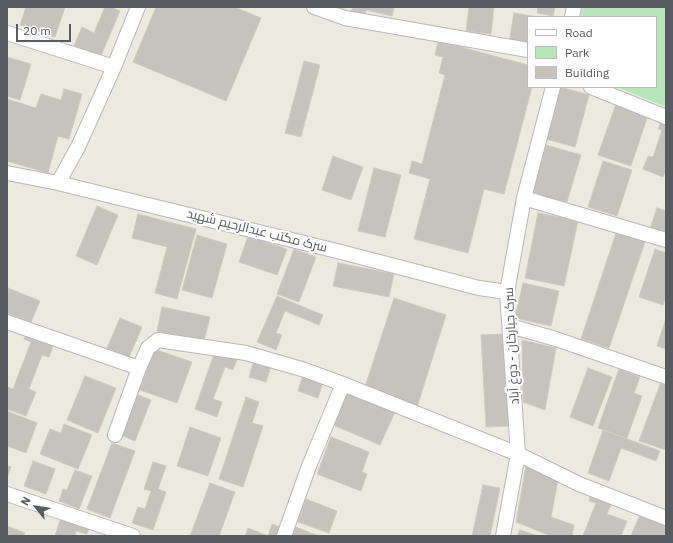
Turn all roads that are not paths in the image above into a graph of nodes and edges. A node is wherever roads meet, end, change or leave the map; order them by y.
1 (138, 7) edge
2 (314, 7) edge
3 (348, 12) edge
4 (7, 33) edge
5 (527, 50) edge
6 (114, 67) junction
7 (553, 88) edge
8 (594, 88) edge
9 (666, 117) edge
10 (7, 173) edge
11 (58, 183) junction
12 (524, 198) junction
13 (666, 240) edge
14 (507, 292) junction
15 (7, 322) edge
16 (510, 326) junction
17 (139, 368) junction
18 (666, 377) edge
19 (343, 384) junction
20 (114, 435) dead end
21 (518, 454) junction
22 (7, 494) edge
23 (666, 518) edge
24 (133, 536) edge
25 (284, 536) edge
26 (503, 536) edge

1 - 6 street
2 - 3 street
3 - 5 street
4 - 6 street
6 - 11 street
7 - 12 street, سرک جبارخان - دوغ آباد
8 - 9 street
10 - 11 street, سرک مکتب عبدالرحیم شهید
11 - 14 street, سرک مکتب عبدالرحیم شهید
12 - 13 street
12 - 14 street, سرک جبارخان - دوغ آباد
14 - 16 street, سرک جبارخان - دوغ آباد
15 - 17 street
16 - 18 street
16 - 21 street, سرک جبارخان - دوغ آباد
17 - 19 street
17 - 20 street
19 - 21 street
19 - 25 street
21 - 23 street
21 - 26 street, سرک جبارخان - دوغ آباد
22 - 24 street

